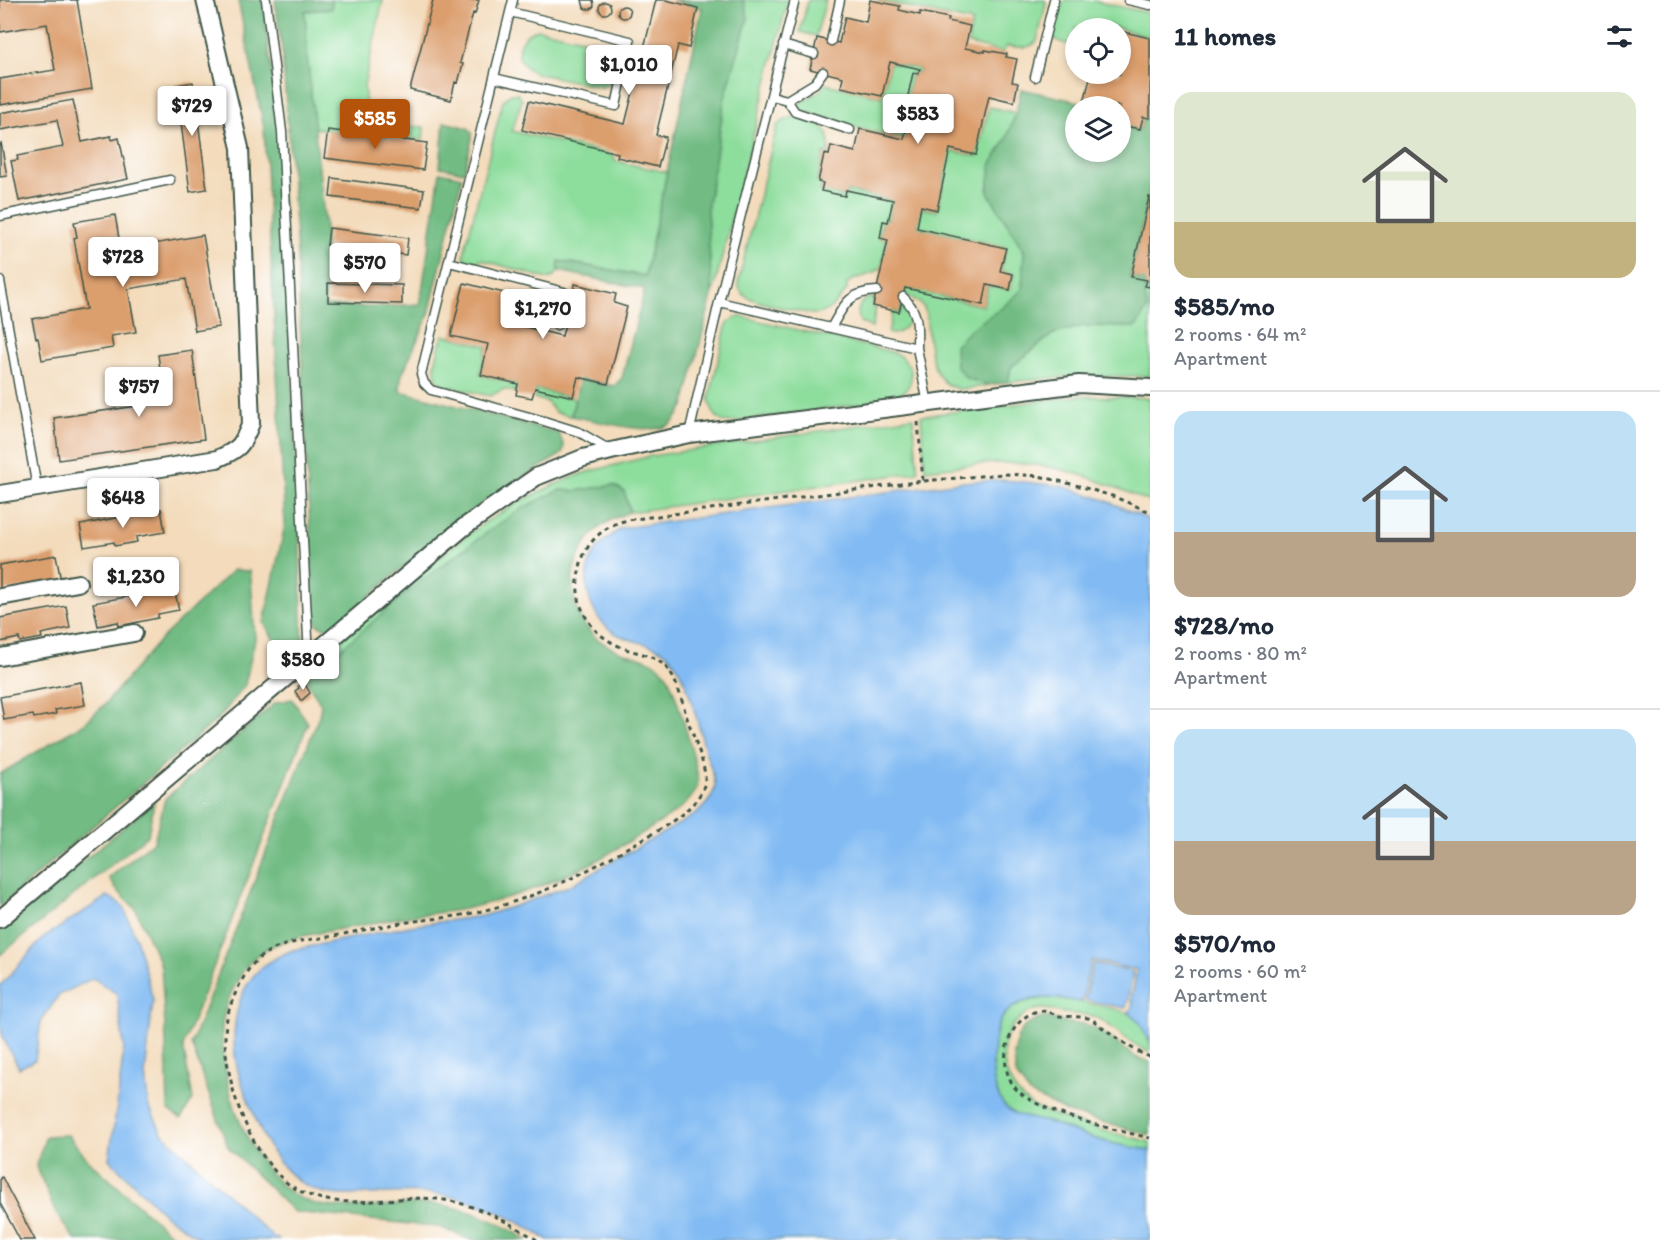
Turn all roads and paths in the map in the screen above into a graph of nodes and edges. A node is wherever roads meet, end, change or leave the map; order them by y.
1 (206, 0) edge
2 (266, 0) edge
3 (513, 0) edge
4 (795, 0) edge
5 (840, 0) edge
6 (1054, 0) edge
7 (1128, 0) edge
8 (1150, 5) edge
9 (510, 12) junction
10 (831, 41) dead end
11 (783, 45) junction
12 (814, 54) dead end
13 (824, 72) dead end
14 (494, 78) junction
15 (1035, 78) dead end
16 (772, 96) junction
17 (787, 100) junction
18 (850, 130) dead end
19 (170, 180) dead end
20 (0, 216) edge
21 (448, 262) junction
22 (0, 281) edge
23 (877, 291) dead end
24 (903, 297) dead end
25 (719, 302) junction
26 (557, 325) dead end
27 (831, 328) junction
28 (917, 348) junction
29 (1150, 388) edge
30 (922, 405) junction
31 (688, 434) junction
32 (610, 451) junction
33 (923, 481) junction
34 (37, 488) junction
35 (0, 494) edge
36 (1150, 512) edge
37 (78, 583) dead end
38 (0, 597) edge
39 (134, 633) dead end
40 (0, 657) edge
41 (309, 657) junction
42 (0, 919) edge
43 (1150, 1057) edge
44 (1150, 1138) edge
45 (537, 1240) edge

1 - 34 street
2 - 41 lane
3 - 9 lane
4 - 11 lane
5 - 10 lane
6 - 15 lane
7 - 8 lane
9 - 14 lane
9 - 14 lane
11 - 12 lane
11 - 16 lane
13 - 17 lane
14 - 21 lane
16 - 17 lane
16 - 25 lane
17 - 18 lane
19 - 20 lane
21 - 26 lane
21 - 32 lane
22 - 34 lane
23 - 27 lane
24 - 28 lane
25 - 27 lane
25 - 31 lane
27 - 28 lane
28 - 30 lane
29 - 30 street
30 - 31 street
30 - 33 path
31 - 32 street
32 - 41 street
33 - 36 path
33 - 45 path
34 - 35 street
37 - 38 street
39 - 40 street
41 - 42 street
43 - 44 path

